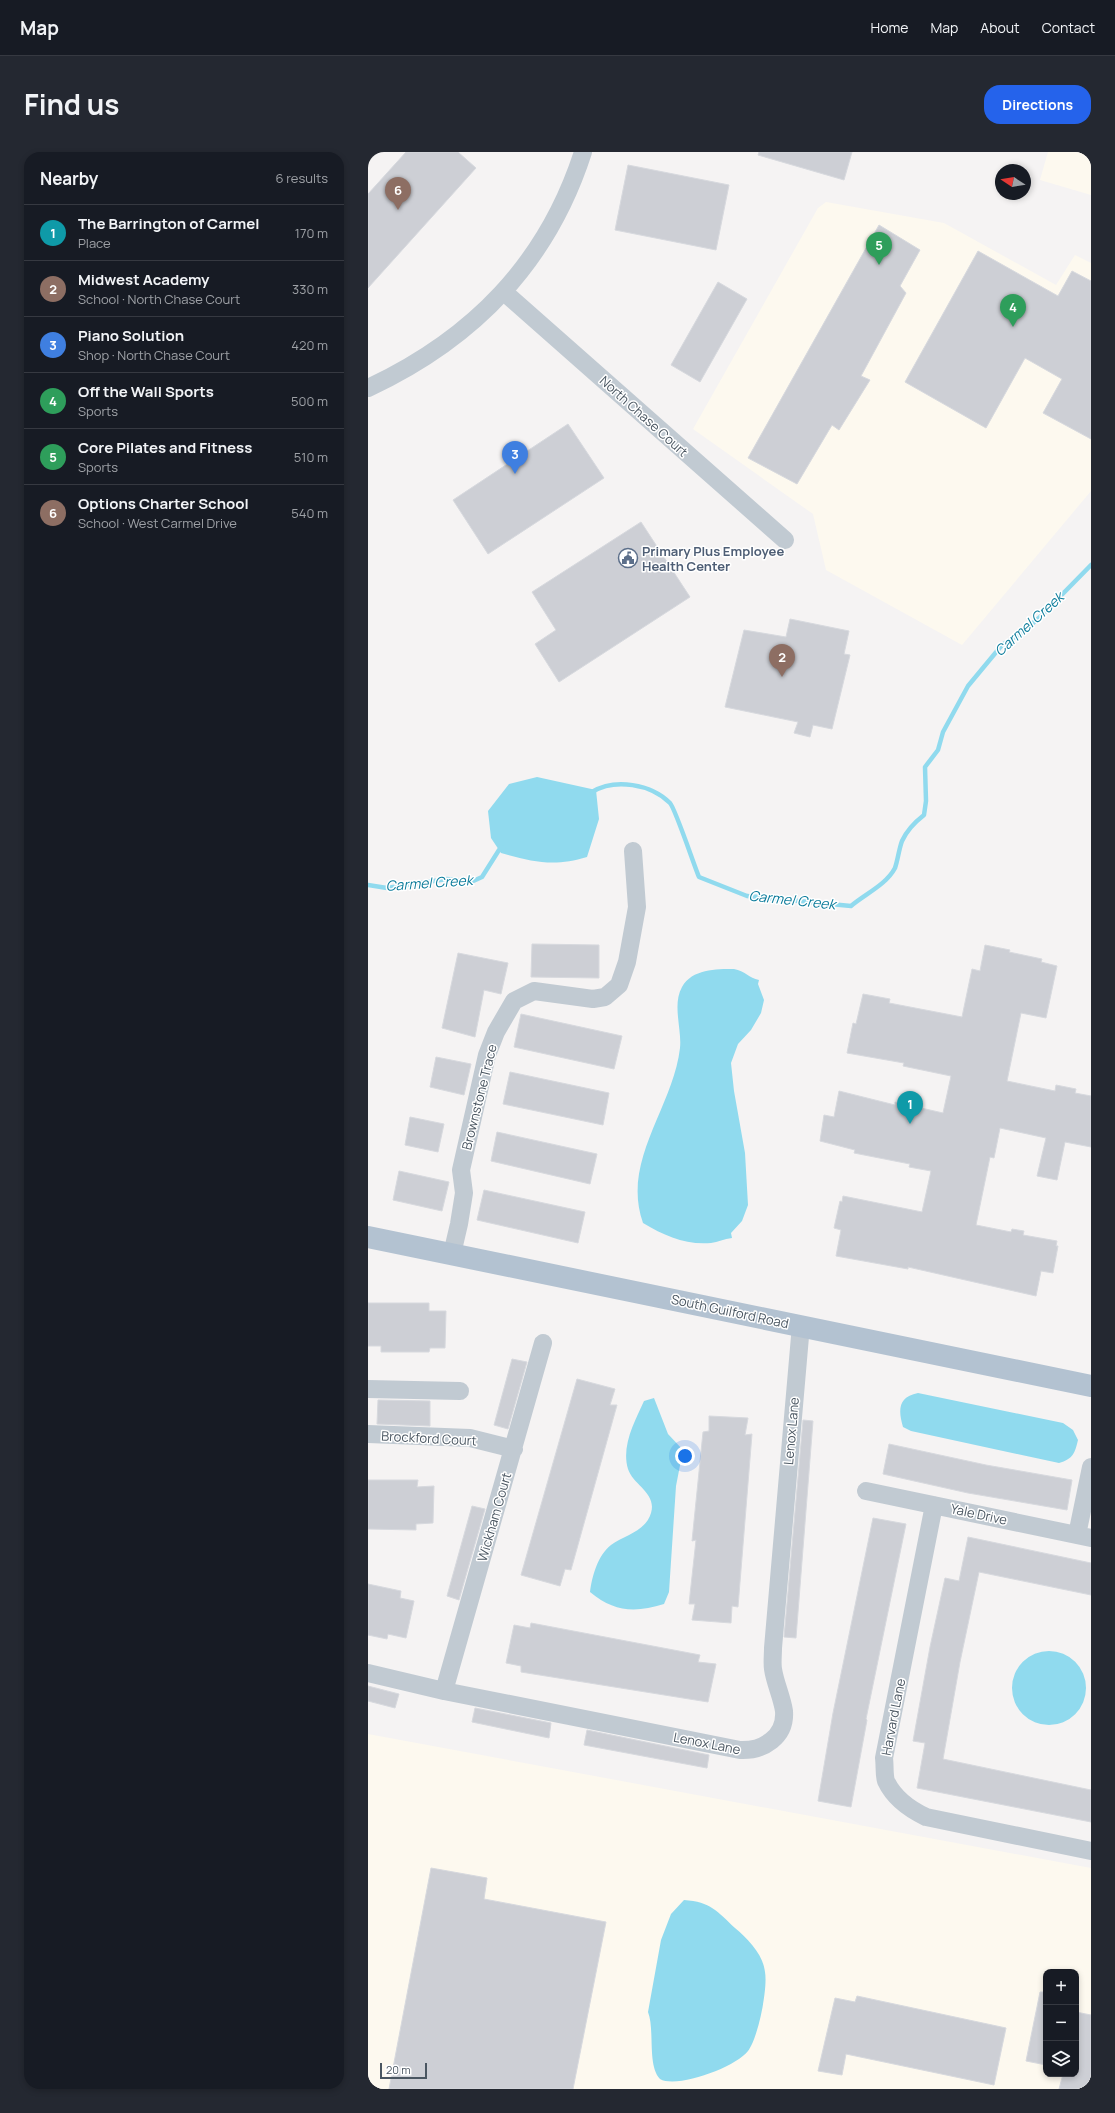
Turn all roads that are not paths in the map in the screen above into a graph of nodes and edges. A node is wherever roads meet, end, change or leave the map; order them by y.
1 (583, 152) edge
2 (504, 292) junction
3 (368, 388) edge
4 (785, 540) dead end
5 (633, 851) dead end
6 (368, 1237) edge
7 (452, 1254) junction
8 (801, 1326) junction
9 (543, 1343) dead end
10 (1091, 1386) edge
11 (368, 1389) edge
12 (460, 1392) dead end
13 (368, 1434) edge
14 (514, 1449) junction
15 (1091, 1467) edge
16 (866, 1491) dead end
17 (934, 1505) junction
18 (1084, 1537) edge
19 (368, 1673) edge
20 (444, 1691) junction
21 (1091, 1851) edge

1 - 2 street
2 - 3 street
2 - 4 street, North Chase Court
5 - 7 street, Brownstone Trace
6 - 7 main road, South Guilford Road
7 - 8 main road, South Guilford Road
8 - 10 main road, South Guilford Road
8 - 20 street, Lenox Lane
9 - 14 street, Wickham Court
11 - 12 street
13 - 14 street, Brockford Court
14 - 20 street, Wickham Court
15 - 18 street
16 - 17 street, Yale Drive
17 - 18 street, Yale Drive
17 - 21 street, Harvard Lane
19 - 20 street, Lenox Lane

